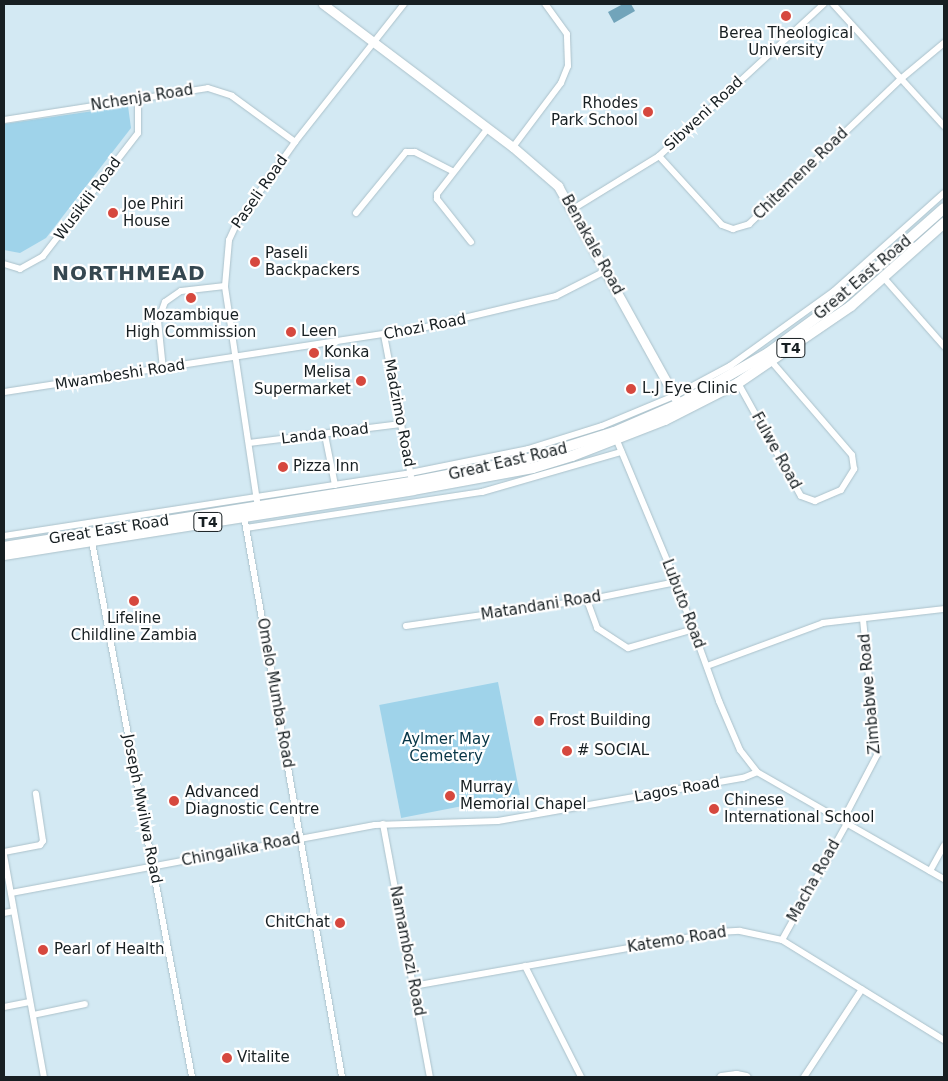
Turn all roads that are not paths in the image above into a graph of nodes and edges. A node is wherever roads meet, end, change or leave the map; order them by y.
1 (323, 4) edge
2 (404, 4) edge
3 (545, 4) edge
4 (824, 4) edge
5 (833, 4) edge
6 (374, 43) junction
7 (944, 43) edge
8 (902, 78) junction
9 (138, 99) junction
10 (4, 120) edge
11 (944, 126) edge
12 (488, 128) junction
13 (295, 142) junction
14 (513, 147) junction
15 (659, 156) junction
16 (452, 171) junction
17 (944, 193) edge
18 (944, 208) edge
19 (573, 209) junction
20 (356, 213) dead end
21 (944, 224) edge
22 (471, 242) dead end
23 (4, 264) edge
24 (607, 270) junction
25 (884, 278) junction
26 (225, 286) junction
27 (384, 335) junction
28 (944, 346) edge
29 (236, 356) junction
30 (772, 362) junction
31 (163, 369) junction
32 (738, 383) junction
33 (4, 392) edge
34 (676, 400) junction
35 (401, 424) junction
36 (325, 435) junction
37 (615, 436) junction
38 (249, 443) junction
39 (621, 452) junction
40 (412, 482) junction
41 (335, 485) junction
42 (319, 492) junction
43 (257, 502) junction
44 (244, 516) junction
45 (246, 528) junction
46 (4, 536) edge
47 (92, 542) junction
48 (4, 547) edge
49 (4, 556) edge
50 (676, 582) junction
51 (587, 600) junction
52 (944, 609) edge
53 (864, 618) junction
54 (406, 626) dead end
55 (694, 630) junction
56 (707, 666) junction
57 (757, 772) junction
58 (36, 794) dead end
59 (845, 822) junction
60 (383, 824) junction
61 (300, 838) junction
62 (944, 846) edge
63 (4, 854) edge
64 (5, 866) edge
65 (153, 867) junction
66 (930, 871) junction
67 (944, 879) edge
68 (11, 893) junction
69 (14, 911) junction
70 (4, 913) edge
71 (782, 940) junction
72 (525, 966) junction
73 (413, 986) junction
74 (862, 989) junction
75 (30, 1002) junction
76 (85, 1004) dead end
77 (4, 1007) edge
78 (32, 1015) junction
79 (944, 1040) edge
80 (44, 1077) edge
81 (192, 1077) edge
82 (342, 1077) edge
83 (430, 1077) edge
84 (581, 1077) edge
85 (721, 1077) edge
86 (746, 1077) edge
87 (804, 1077) edge

1 - 6 street, Benakale Road
2 - 6 street, Paseli Road
3 - 14 street
4 - 15 street, Sibweni Road
5 - 8 street
6 - 12 street, Benakale Road
6 - 13 street, Paseli Road
7 - 8 street, Chitemene Road
8 - 11 street
8 - 15 street, Chitemene Road
9 - 10 street, Nchenja Road
9 - 13 street, Nchenja Road
9 - 23 street, Wusikili Road
12 - 14 street, Benakale Road
12 - 16 street
13 - 26 street, Paseli Road
14 - 19 street, Benakale Road
15 - 19 street, Sibweni Road
16 - 20 street
16 - 22 street
17 - 34 street
18 - 34 main road, Great East Road / T4
19 - 24 street, Benakale Road
21 - 25 main road, Great East Road / T4
24 - 27 street, Chozi Road
24 - 34 street, Benakale Road
25 - 28 street
25 - 30 main road, Great East Road / T4
26 - 29 street, Paseli Road
26 - 31 street
27 - 29 street, Chozi Road
27 - 35 street, Madzimo Road
29 - 31 street, Mwambeshi Road
29 - 38 street, Paseli Road
30 - 32 main road, Great East Road / T4
30 - 32 street, Fulwe Road
31 - 33 street, Mwambeshi Road
32 - 37 main road, Great East Road / T4
34 - 37 main road, Great East Road / T4
34 - 40 street
35 - 36 street, Landa Road
35 - 40 street, Madzimo Road
36 - 38 street, Landa Road
36 - 41 street
37 - 39 street, Lubuto Road
37 - 40 main road, Great East Road / T4
38 - 43 street, Paseli Road
39 - 45 street
39 - 50 street, Lubuto Road
40 - 41 street
40 - 42 main road, Great East Road / T4
40 - 44 main road, Great East Road / T4
41 - 42 street
42 - 43 main road, Great East Road / T4
43 - 46 street
43 - 48 main road, Great East Road / T4
44 - 45 street, Omelo Mumba Road
44 - 47 main road, Great East Road / T4
45 - 61 street, Omelo Mumba Road
47 - 49 main road, Great East Road / T4
47 - 65 street, Joseph Mwilwa Road
50 - 51 street, Matandani Road
50 - 55 street, Lubuto Road
51 - 54 street, Matandani Road
51 - 55 street
52 - 53 street
53 - 56 street
53 - 59 street, Zimbabwe Road
55 - 56 street, Lubuto Road
56 - 57 street, Lubuto Road
57 - 59 street
57 - 60 street, Lagos Road
58 - 63 street
59 - 66 street
59 - 71 street, Macha Road
60 - 61 street, Chingalika Road
60 - 73 street, Namambozi Road
61 - 65 street, Chingalika Road
61 - 82 street, Omelo Mumba Road
62 - 66 street
63 - 64 street
64 - 68 street
65 - 68 street, Chingalika Road
65 - 81 street, Joseph Mwilwa Road
66 - 67 street
68 - 69 street
69 - 70 street
69 - 75 street
71 - 72 street, Katemo Road
71 - 74 street, Katemo Road
72 - 73 street, Katemo Road
72 - 84 street
73 - 83 street, Namambozi Road
74 - 79 street, Katemo Road
74 - 87 street
75 - 77 street
75 - 78 street
76 - 78 street
78 - 80 street
85 - 86 street

